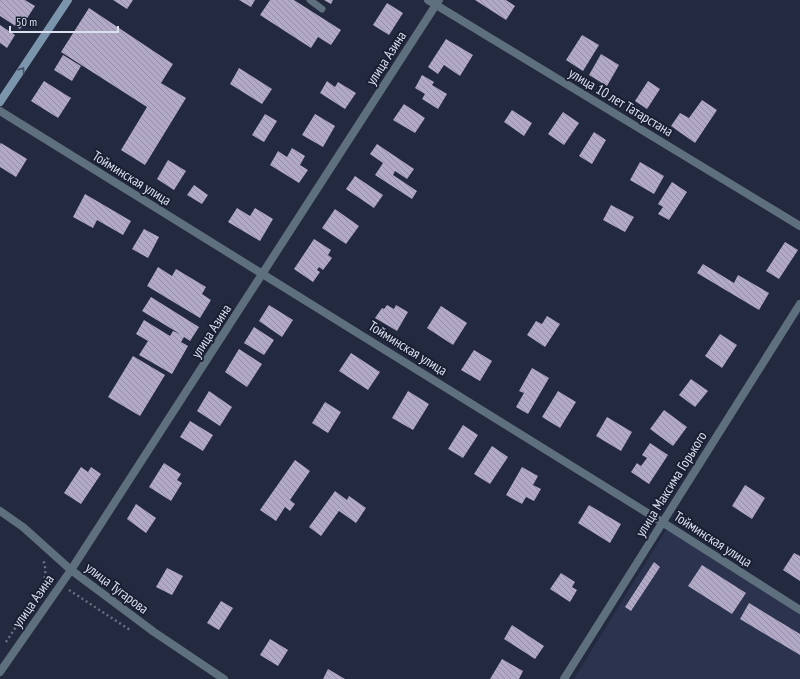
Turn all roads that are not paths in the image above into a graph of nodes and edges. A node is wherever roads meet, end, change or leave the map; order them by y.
1 (68, 0) edge
2 (310, 0) edge
3 (428, 0) edge
4 (437, 2) edge
5 (322, 9) dead end
6 (0, 102) edge
7 (0, 111) edge
8 (800, 226) edge
9 (263, 274) junction
10 (800, 304) edge
11 (0, 511) edge
12 (662, 522) junction
13 (71, 570) junction
14 (800, 610) edge
15 (0, 672) edge
16 (224, 679) edge
17 (564, 679) edge

6 -> 1 main road
2 - 5 lane
3 - 4 street, улица 10 лет Татарстана
4 - 8 street, улица 10 лет Татарстана
4 - 9 street, улица Азина
7 - 9 street, Тойминская улица
9 - 12 street, Тойминская улица
9 - 13 street, улица Азина
10 - 12 street, улица Максима Горького
11 - 13 street, улица Тугарова
12 - 14 street, Тойминская улица
12 - 17 street, улица Максима Горького
13 - 15 street, улица Азина
13 - 16 street, улица Тугарова

